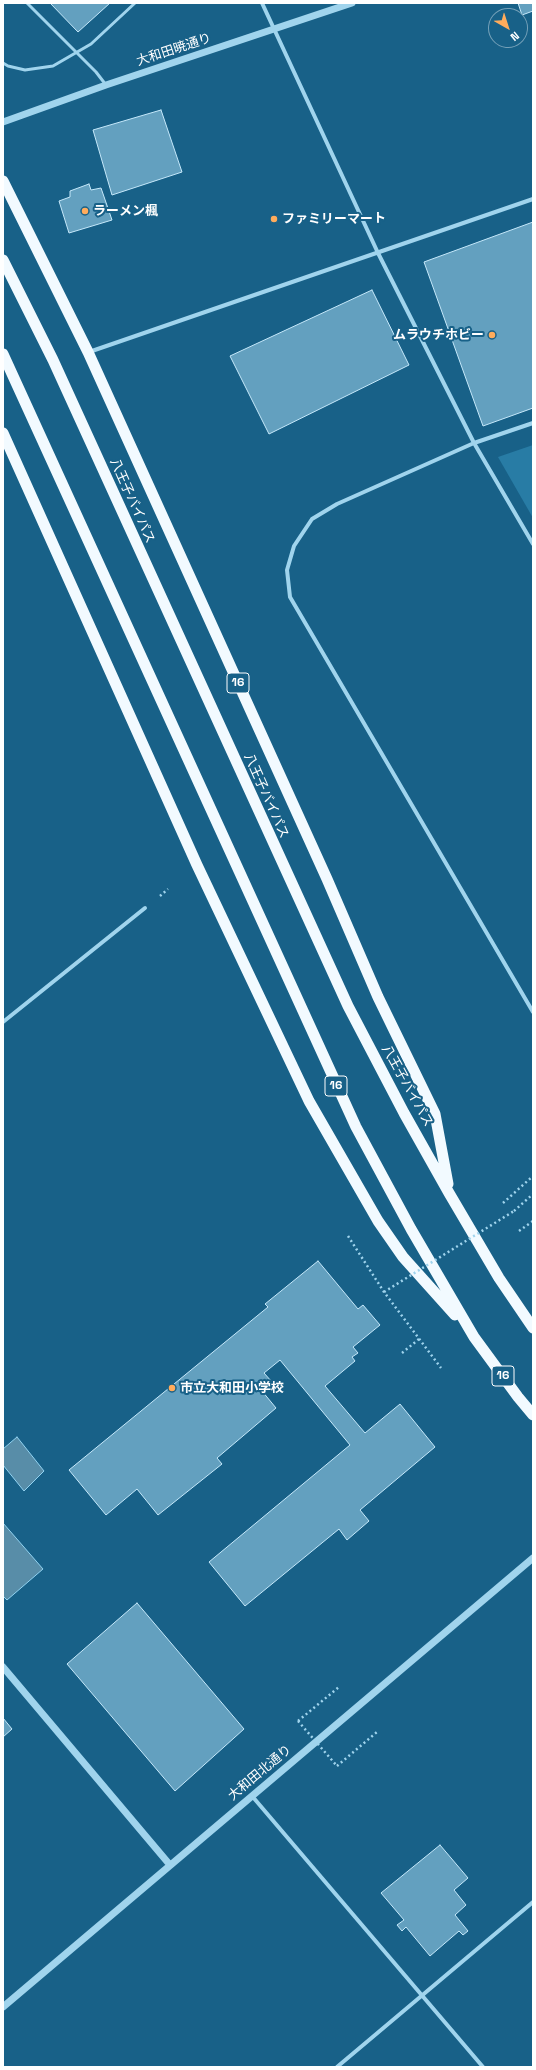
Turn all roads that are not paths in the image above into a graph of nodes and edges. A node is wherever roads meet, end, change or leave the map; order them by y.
1 (27, 3) edge
2 (135, 3) edge
3 (262, 3) edge
4 (352, 3) edge
5 (274, 30) junction
6 (3, 63) edge
7 (106, 85) junction
8 (3, 122) edge
9 (3, 181) edge
10 (533, 199) edge
11 (378, 252) junction
12 (3, 260) edge
13 (88, 352) junction
14 (3, 354) edge
15 (533, 423) edge
16 (3, 433) edge
17 (474, 443) junction
18 (533, 544) edge
19 (145, 908) dead end
20 (533, 1012) edge
21 (3, 1022) edge
22 (449, 1193) junction
23 (533, 1328) edge
24 (474, 1336) junction
25 (533, 1414) edge
26 (533, 1558) edge
27 (3, 1667) edge
28 (252, 1796) junction
29 (170, 1865) junction
30 (533, 1902) edge
31 (423, 1996) junction
32 (3, 2007) edge
33 (337, 2067) edge
34 (483, 2067) edge

1 - 7 lane
2 - 6 lane, bridge
3 - 5 street
4 - 5 street, 大和田暁通り
5 - 7 street, 大和田暁通り
5 - 11 street
7 - 8 street, 大和田暁通り
9 - 13 highway, 16
10 - 11 street
11 - 13 street
11 - 17 street
12 - 22 highway, 八王子バイパス / 16
13 - 22 highway, 16
14 - 24 highway, 16
15 - 17 street
16 - 24 highway, 16
17 - 18 street
17 - 20 street
19 - 21 street
22 - 23 highway, 八王子バイパス / 16
24 - 25 highway, 16
26 - 28 street, 大和田北通り
27 - 29 street
28 - 29 street, 大和田北通り
28 - 31 street
29 - 32 street, 大和田北通り
30 - 31 street
31 - 33 street
31 - 34 street

